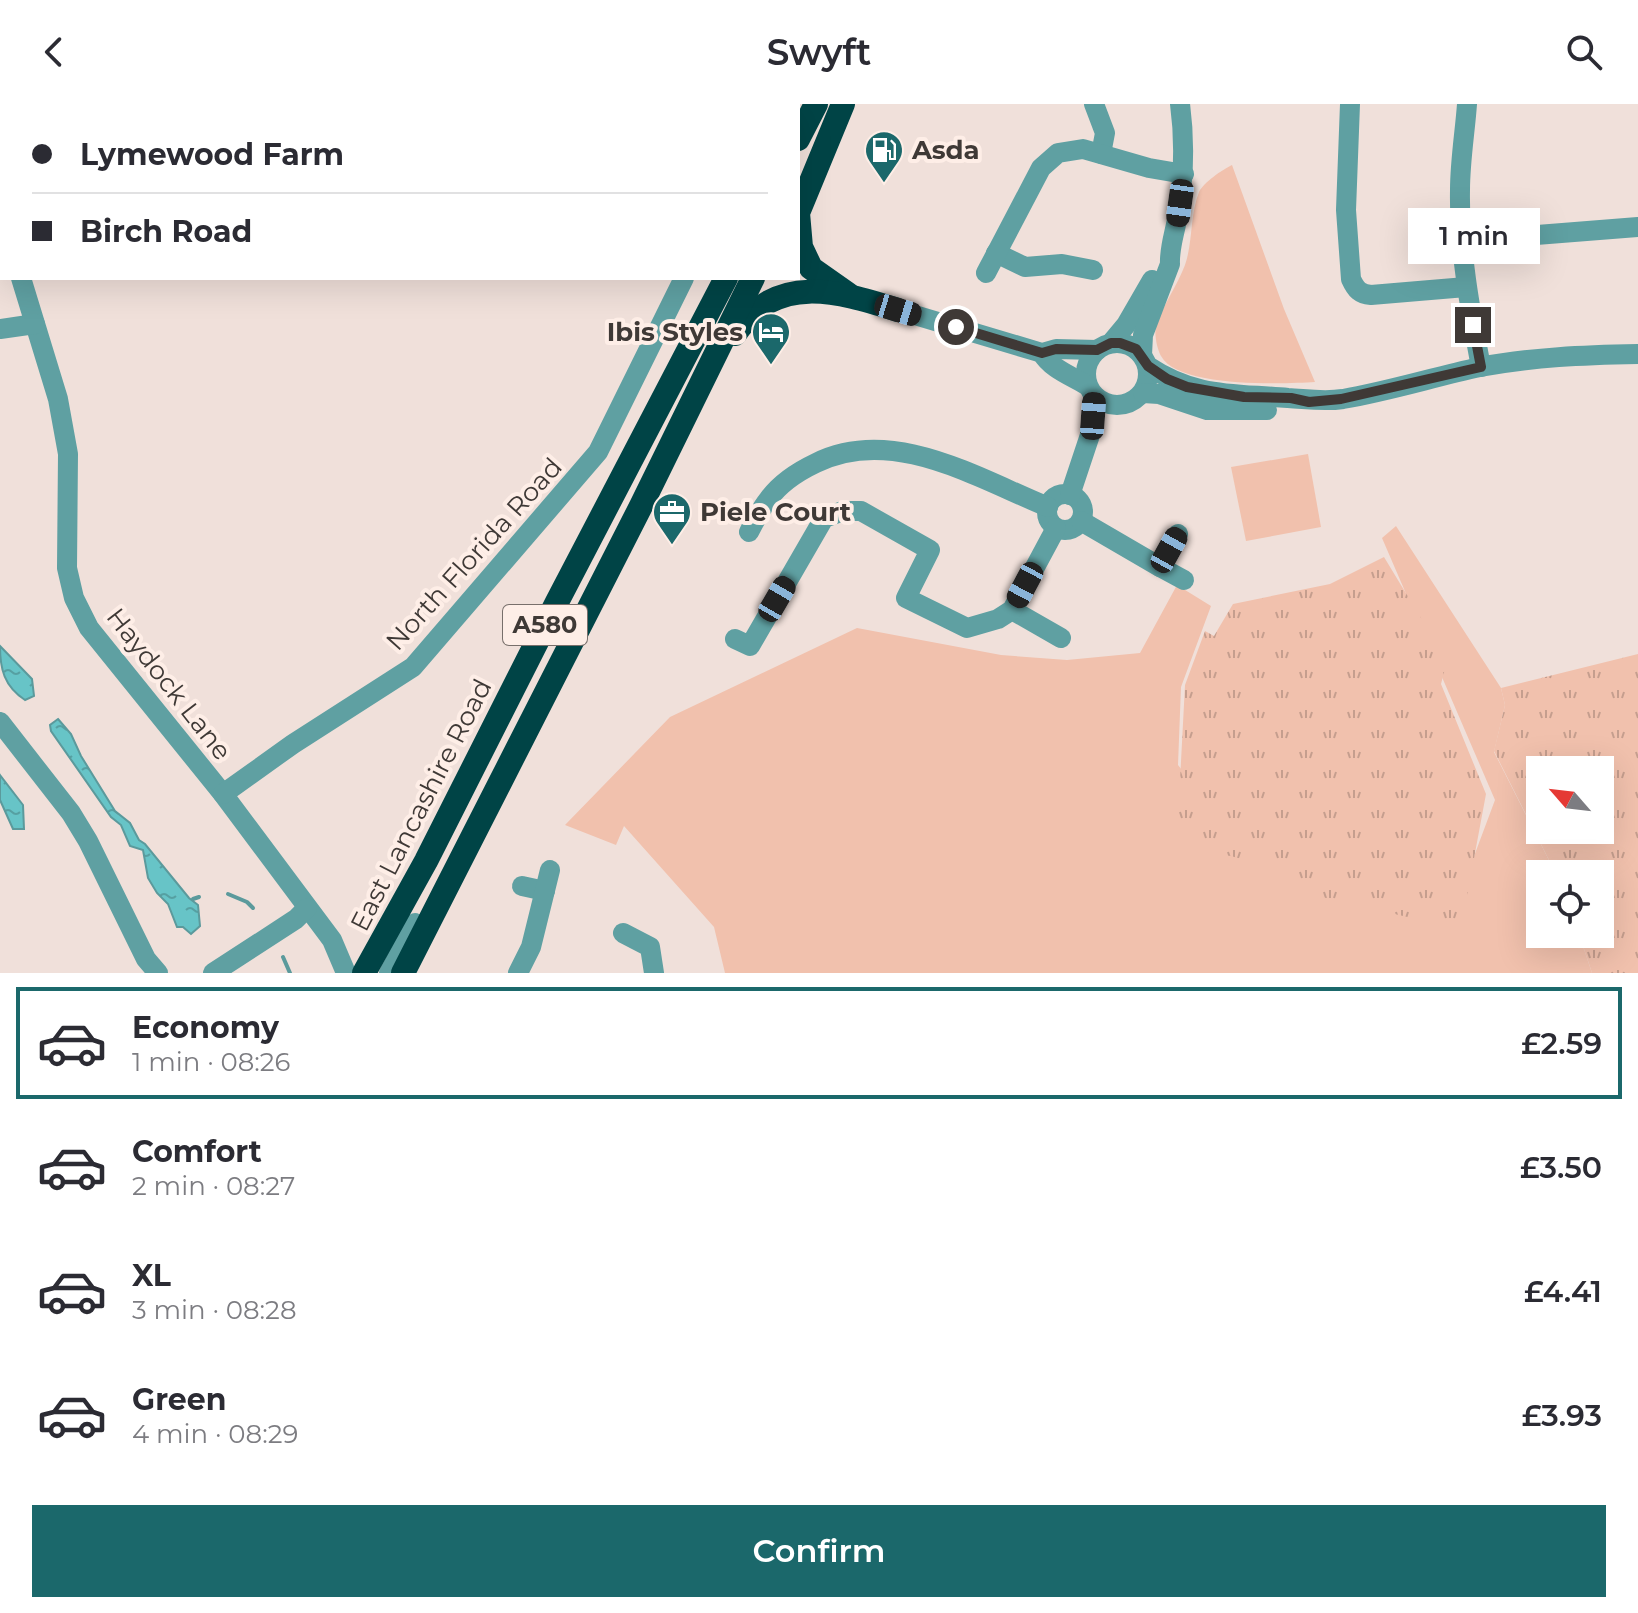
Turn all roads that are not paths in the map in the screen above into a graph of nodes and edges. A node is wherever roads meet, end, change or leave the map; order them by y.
1 (816, 104) edge
2 (841, 104) edge
3 (1094, 104) edge
4 (1180, 104) edge
5 (1350, 104) edge
6 (1467, 104) edge
7 (800, 135) edge
8 (1101, 154) junction
9 (1184, 174) junction
10 (800, 183) edge
11 (800, 208) edge
12 (1638, 227) edge
13 (800, 236) edge
14 (1462, 241) junction
15 (1169, 252) junction
16 (996, 253) junction
17 (1093, 270) dead end
18 (986, 273) dead end
19 (22, 280) edge
20 (683, 280) edge
21 (725, 280) edge
22 (752, 280) edge
23 (1466, 287) junction
24 (850, 295) junction
25 (898, 310) joint
26 (35, 324) junction
27 (0, 329) edge
28 (1104, 347) junction
29 (1042, 353) junction
30 (1638, 354) edge
31 (1145, 360) junction
32 (1481, 367) junction
33 (700, 386) junction
34 (1091, 391) junction
35 (1143, 393) junction
36 (1309, 402) junction
37 (1116, 406) junction
38 (1090, 435) junction
39 (1070, 495) junction
40 (1048, 507) junction
41 (1081, 521) junction
42 (1056, 528) junction
43 (749, 532) dead end
44 (1178, 534) dead end
45 (1160, 567) junction
46 (1184, 580) dead end
47 (1012, 610) junction
48 (1061, 638) dead end
49 (735, 639) dead end
50 (0, 722) edge
51 (496, 790) junction
52 (223, 794) junction
53 (522, 886) dead end
54 (307, 908) junction
55 (623, 933) dead end
56 (332, 940) junction
57 (381, 944) junction
58 (151, 968) edge
59 (215, 972) edge
60 (346, 973) edge
61 (364, 973) edge
62 (389, 973) edge
63 (403, 973) edge
64 (518, 973) edge
65 (654, 973) edge

1 - 7 highway
2 - 10 highway
2 - 11 highway
3 - 8 street
4 - 9 street
5 - 23 street
6 - 14 street
8 - 9 street
8 - 16 street
9 - 15 street
12 - 14 street
13 - 24 highway
14 - 23 street
15 - 28 street
15 - 31 street
16 - 17 street
16 - 18 street
19 - 26 street, Haydock Lane
20 - 52 street, North Florida Road
21 - 57 highway, East Lancashire Road / A580
22 - 33 highway, A580
23 - 32 street
24 - 25 highway
24 - 33 highway
25 - 29 street
26 - 27 street
26 - 52 street, Haydock Lane
28 - 29 street
28 - 31 street
28 - 34 street
29 - 34 street
30 - 32 street
31 - 35 street
31 - 36 street
32 - 36 street
33 - 51 highway, A580
34 - 37 street
34 - 38 street
35 - 36 street
35 - 37 street
37 - 38 street
38 - 39 street
39 - 40 street
39 - 41 street
40 - 42 street
40 - 43 street
41 - 42 street
41 - 45 street
42 - 47 street
44 - 45 street
45 - 46 street
47 - 48 street
47 - 49 street
50 - 58 street
51 - 62 street
51 - 63 highway, A580
52 - 54 street, Haydock Lane
53 - 64 street
54 - 56 street, Haydock Lane
54 - 59 street
55 - 65 street
56 - 57 street
56 - 60 street, Haydock Lane
57 - 61 highway, East Lancashire Road / A580

